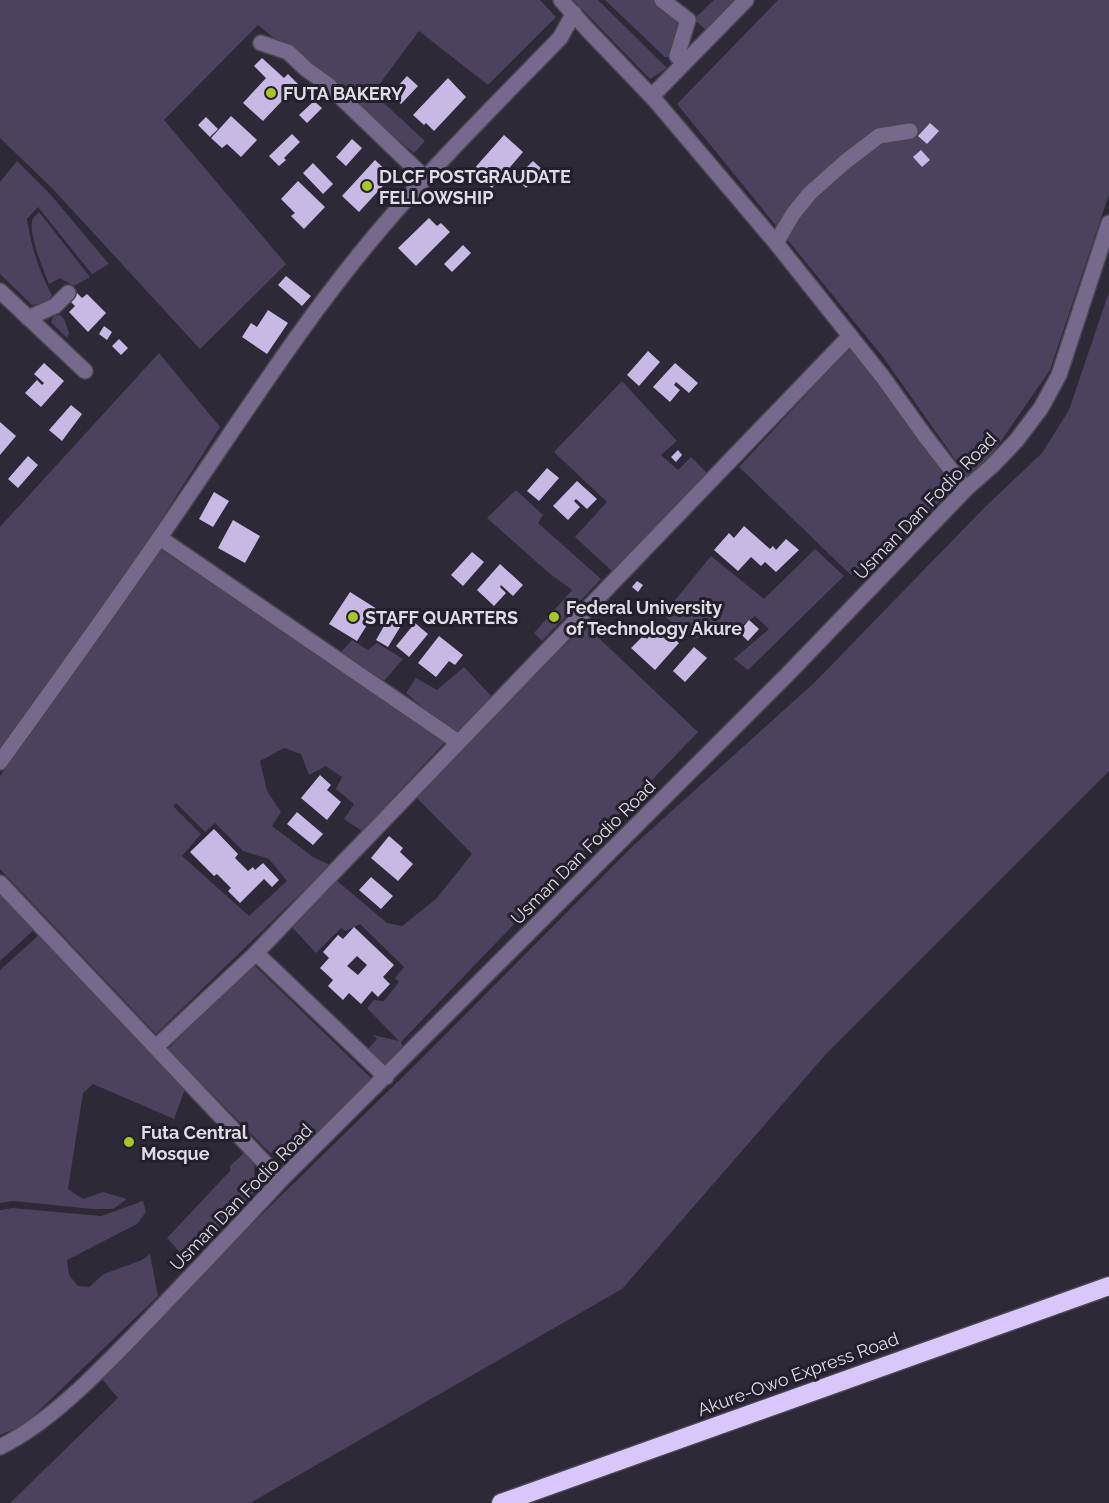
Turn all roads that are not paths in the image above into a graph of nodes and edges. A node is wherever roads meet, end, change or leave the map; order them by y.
1 (561, 0) edge
2 (662, 0) edge
3 (746, 0) edge
4 (574, 13) junction
5 (587, 29) junction
6 (560, 38) junction
7 (261, 43) dead end
8 (677, 56) dead end
9 (652, 96) junction
10 (910, 131) dead end
11 (425, 178) junction
12 (1109, 224) edge
13 (776, 243) junction
14 (0, 291) edge
15 (68, 293) dead end
16 (28, 318) junction
17 (850, 336) junction
18 (85, 371) dead end
19 (966, 489) junction
20 (160, 538) junction
21 (458, 742) junction
22 (0, 762) edge
23 (0, 883) edge
24 (256, 953) junction
25 (156, 1047) junction
26 (386, 1077) junction
27 (281, 1180) junction
28 (1109, 1286) edge
29 (0, 1447) edge
30 (501, 1503) edge

1 - 4 street
2 - 8 street
3 - 9 street
4 - 5 street
4 - 6 street
5 - 6 street
5 - 9 street
6 - 11 street
7 - 11 street
9 - 13 street
10 - 13 street
11 - 20 street
12 - 19 street, Usman Dan Fodio Road
13 - 17 street
14 - 16 street
15 - 16 street
16 - 18 street
17 - 19 street
17 - 21 street
19 - 26 street, Usman Dan Fodio Road
20 - 21 street
20 - 22 street
21 - 24 street
23 - 25 street
24 - 25 street
24 - 26 street
25 - 27 street
26 - 27 street, Usman Dan Fodio Road
27 - 29 street, Usman Dan Fodio Road
28 - 30 highway, Akure-Owo Express Road

